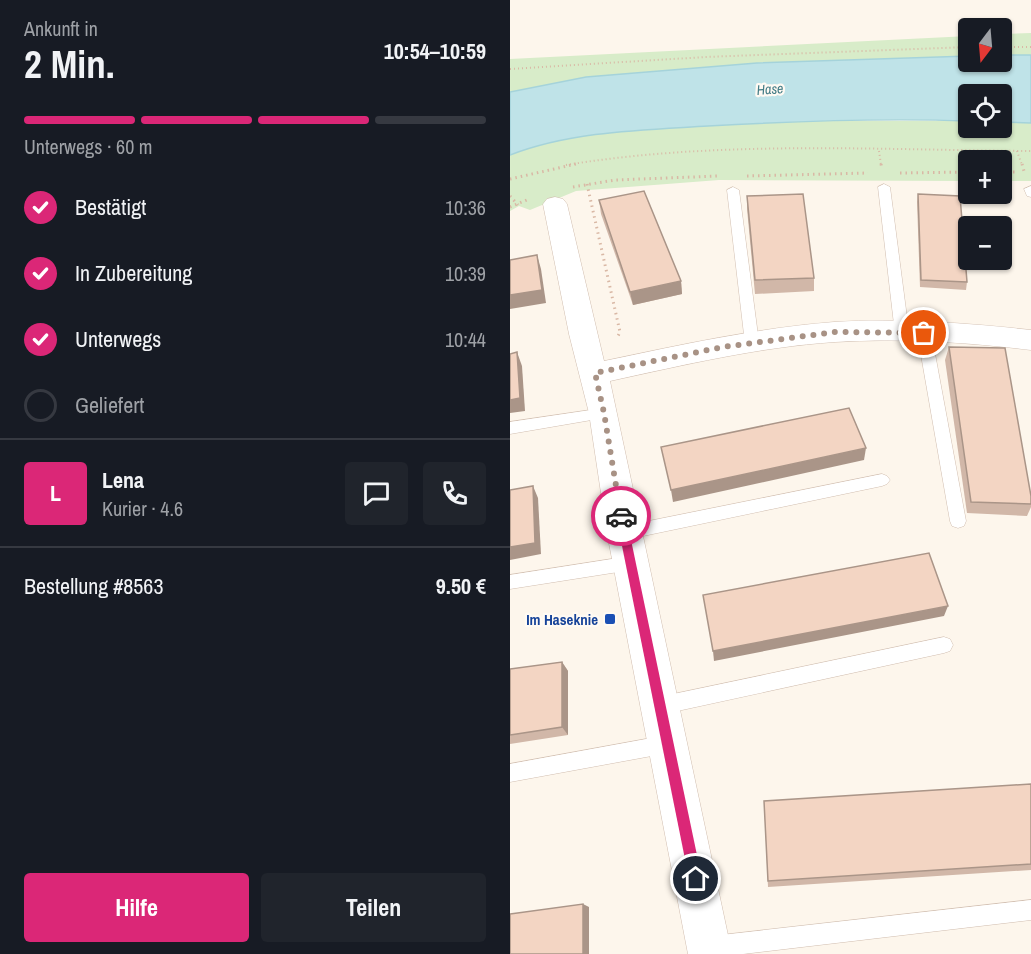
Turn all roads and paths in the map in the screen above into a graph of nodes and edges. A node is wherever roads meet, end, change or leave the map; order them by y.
1 (958, 47) edge
2 (1012, 47) edge
3 (1031, 47) edge
4 (510, 69) edge
5 (1017, 151) junction
6 (1031, 152) edge
7 (958, 172) edge
8 (1024, 172) dead end
9 (872, 173) dead end
10 (893, 173) dead end
11 (720, 176) dead end
12 (742, 176) dead end
13 (510, 179) edge
14 (884, 187) dead end
15 (733, 190) dead end
16 (510, 196) edge
17 (562, 196) joint
18 (516, 205) dead end
19 (913, 333) junction
20 (1031, 340) edge
21 (752, 343) junction
22 (595, 373) junction
23 (604, 413) junction
24 (510, 428) edge
25 (882, 480) dead end
26 (958, 521) dead end
27 (627, 548) junction
28 (510, 582) edge
29 (944, 645) dead end
30 (659, 706) junction
31 (668, 744) junction
32 (510, 773) edge
33 (1031, 910) edge
34 (710, 950) edge

1 - 4 path
2 - 3 path
5 - 6 path
5 - 8 path
5 - 13 path
7 - 10 path
9 - 12 path
11 - 17 path
14 - 19 lane
15 - 21 lane
16 - 18 path
17 - 22 street
19 - 20 street
19 - 21 street
19 - 26 lane
21 - 22 street
22 - 23 street
23 - 24 lane
23 - 27 street
25 - 27 lane
27 - 28 lane
27 - 30 street
29 - 30 lane
30 - 31 street
31 - 32 lane
31 - 34 street
33 - 34 lane

